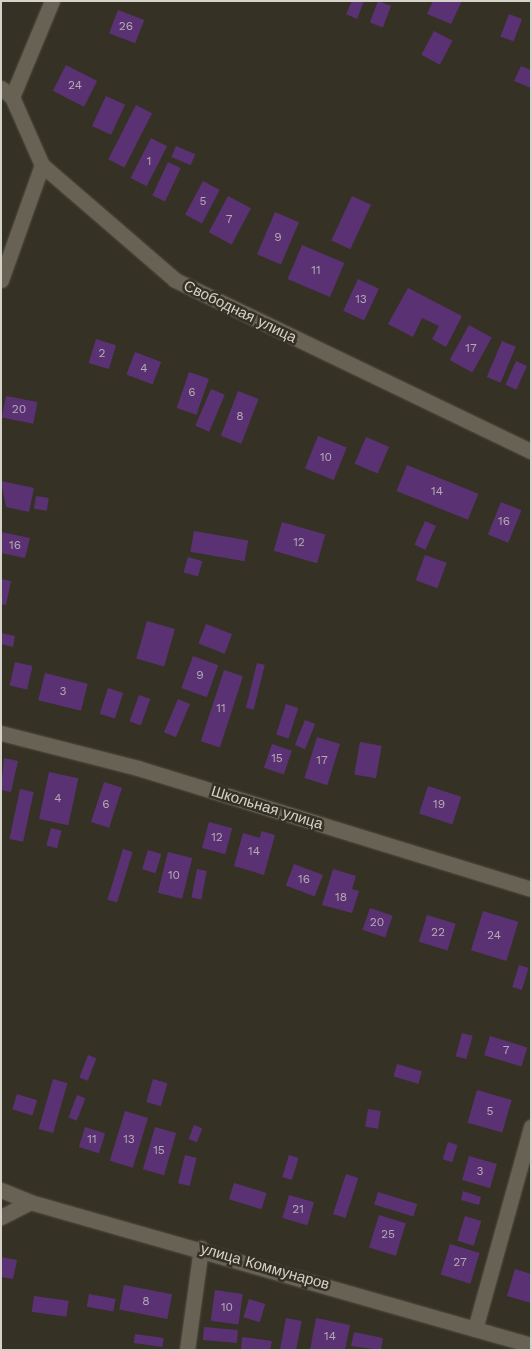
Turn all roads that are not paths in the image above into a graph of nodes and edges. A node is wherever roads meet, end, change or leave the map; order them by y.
1 (52, 1) edge
2 (7, 93) edge
3 (42, 165) junction
4 (1, 280) edge
5 (531, 451) edge
6 (1, 733) edge
7 (531, 889) edge
8 (531, 1127) edge
9 (1, 1190) edge
10 (30, 1202) junction
11 (1, 1217) edge
12 (201, 1248) junction
13 (476, 1329) junction
14 (531, 1345) edge
15 (187, 1350) edge

1 - 2 street
2 - 3 street, Свободная улица
3 - 4 street
3 - 5 street, Свободная улица
6 - 7 street, Школьная улица
8 - 13 street
9 - 10 street, улица Коммунаров
10 - 11 street
10 - 12 street, улица Коммунаров
12 - 13 street, улица Коммунаров
12 - 15 street
13 - 14 street, улица Коммунаров

